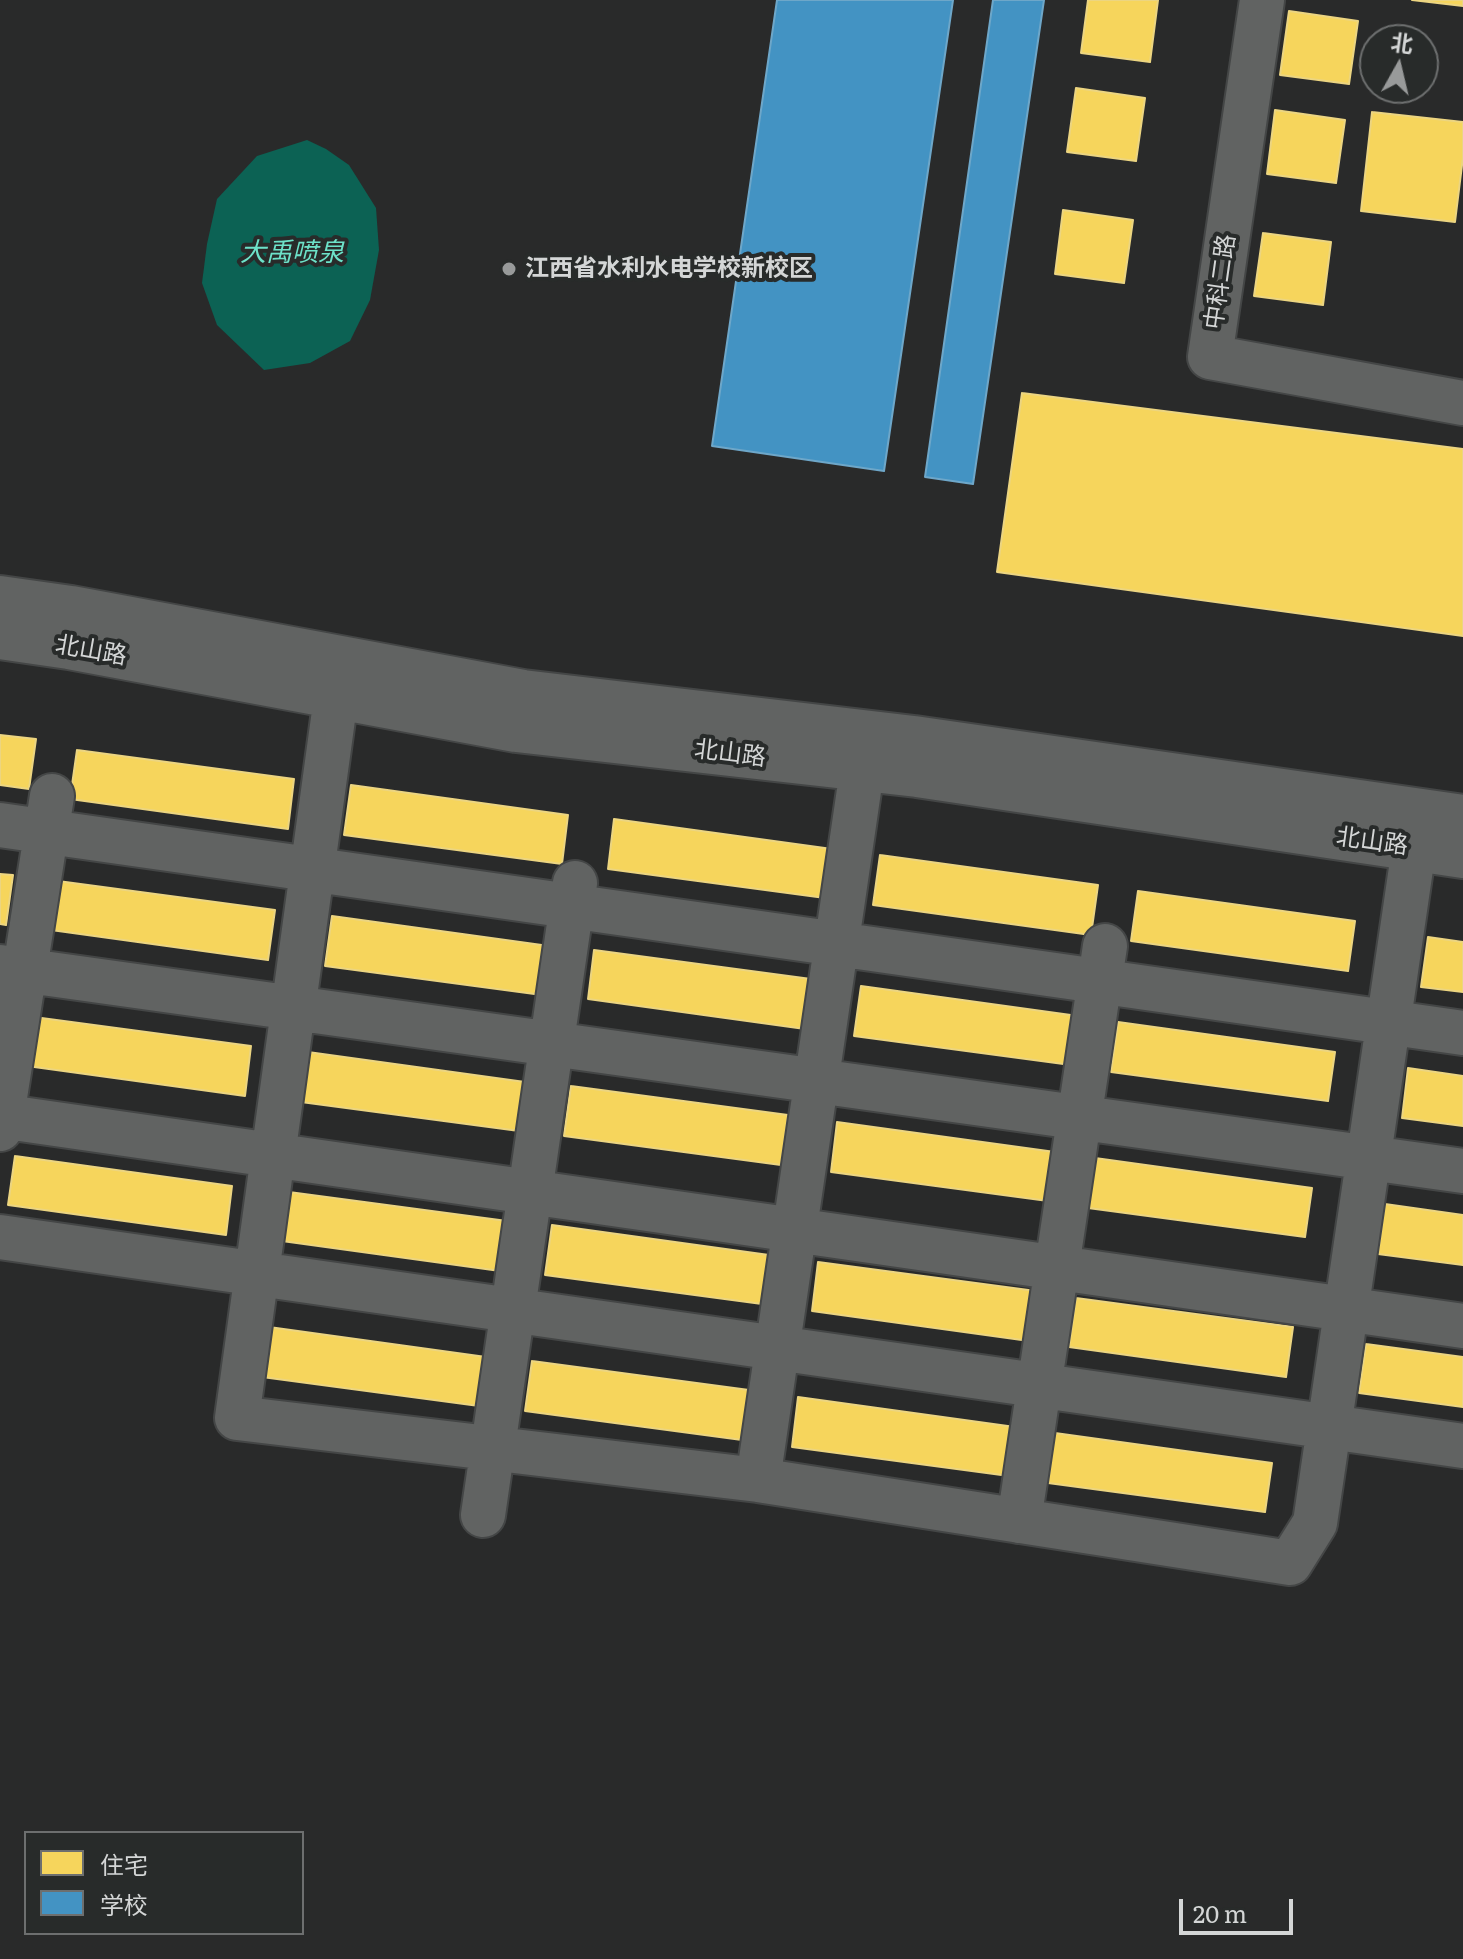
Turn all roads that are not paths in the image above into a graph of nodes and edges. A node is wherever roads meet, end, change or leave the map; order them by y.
1 (1262, 0) edge
2 (1463, 403) edge
3 (0, 598) edge
4 (0, 637) edge
5 (336, 697) junction
6 (862, 770) junction
7 (49, 814) junction
8 (1463, 817) edge
9 (0, 825) edge
10 (1414, 848) junction
11 (1463, 856) edge
12 (312, 869) junction
13 (573, 894) junction
14 (836, 944) junction
15 (1102, 963) junction
16 (12, 969) edge
17 (292, 1008) junction
18 (1389, 1022) junction
19 (1463, 1033) edge
20 (551, 1044) junction
21 (816, 1081) junction
22 (1079, 1118) junction
23 (1, 1120) edge
24 (272, 1155) junction
25 (1368, 1158) junction
26 (1463, 1171) edge
27 (530, 1191) junction
28 (794, 1230) junction
29 (0, 1237) edge
30 (1057, 1267) junction
31 (255, 1273) junction
32 (1347, 1309) junction
33 (513, 1310) junction
34 (1463, 1326) edge
35 (777, 1348) junction
36 (1039, 1386) junction
37 (1330, 1427) junction
38 (1463, 1446) edge
39 (493, 1448) junction
40 (758, 1480) junction
41 (483, 1515) dead end
42 (1019, 1521) junction

1 - 2 street, 中科二路
3 - 8 street, 北山路
4 - 5 street, 北山路
5 - 6 street, 北山路
5 - 12 street
6 - 10 street, 北山路
6 - 14 street
7 - 9 street
7 - 12 street
7 - 16 street
10 - 11 street, 北山路
10 - 18 street
12 - 13 street
12 - 17 street
13 - 14 street
13 - 20 street
14 - 15 street
14 - 21 street
15 - 18 street
15 - 22 street
16 - 17 street
16 - 23 street
17 - 20 street
17 - 24 street
18 - 19 street
18 - 25 street
20 - 21 street
20 - 27 street
21 - 22 street
21 - 28 street
22 - 25 street
22 - 30 street
23 - 24 street
24 - 27 street
24 - 31 street
25 - 26 street
25 - 32 street
27 - 28 street
27 - 33 street
28 - 30 street
28 - 35 street
29 - 31 street
30 - 32 street
30 - 36 street
31 - 33 street
31 - 39 street
32 - 34 street
32 - 37 street
33 - 35 street
33 - 39 street
35 - 36 street
35 - 40 street
36 - 37 street
36 - 42 street
37 - 38 street
37 - 42 street
39 - 40 street
39 - 41 street
40 - 42 street

